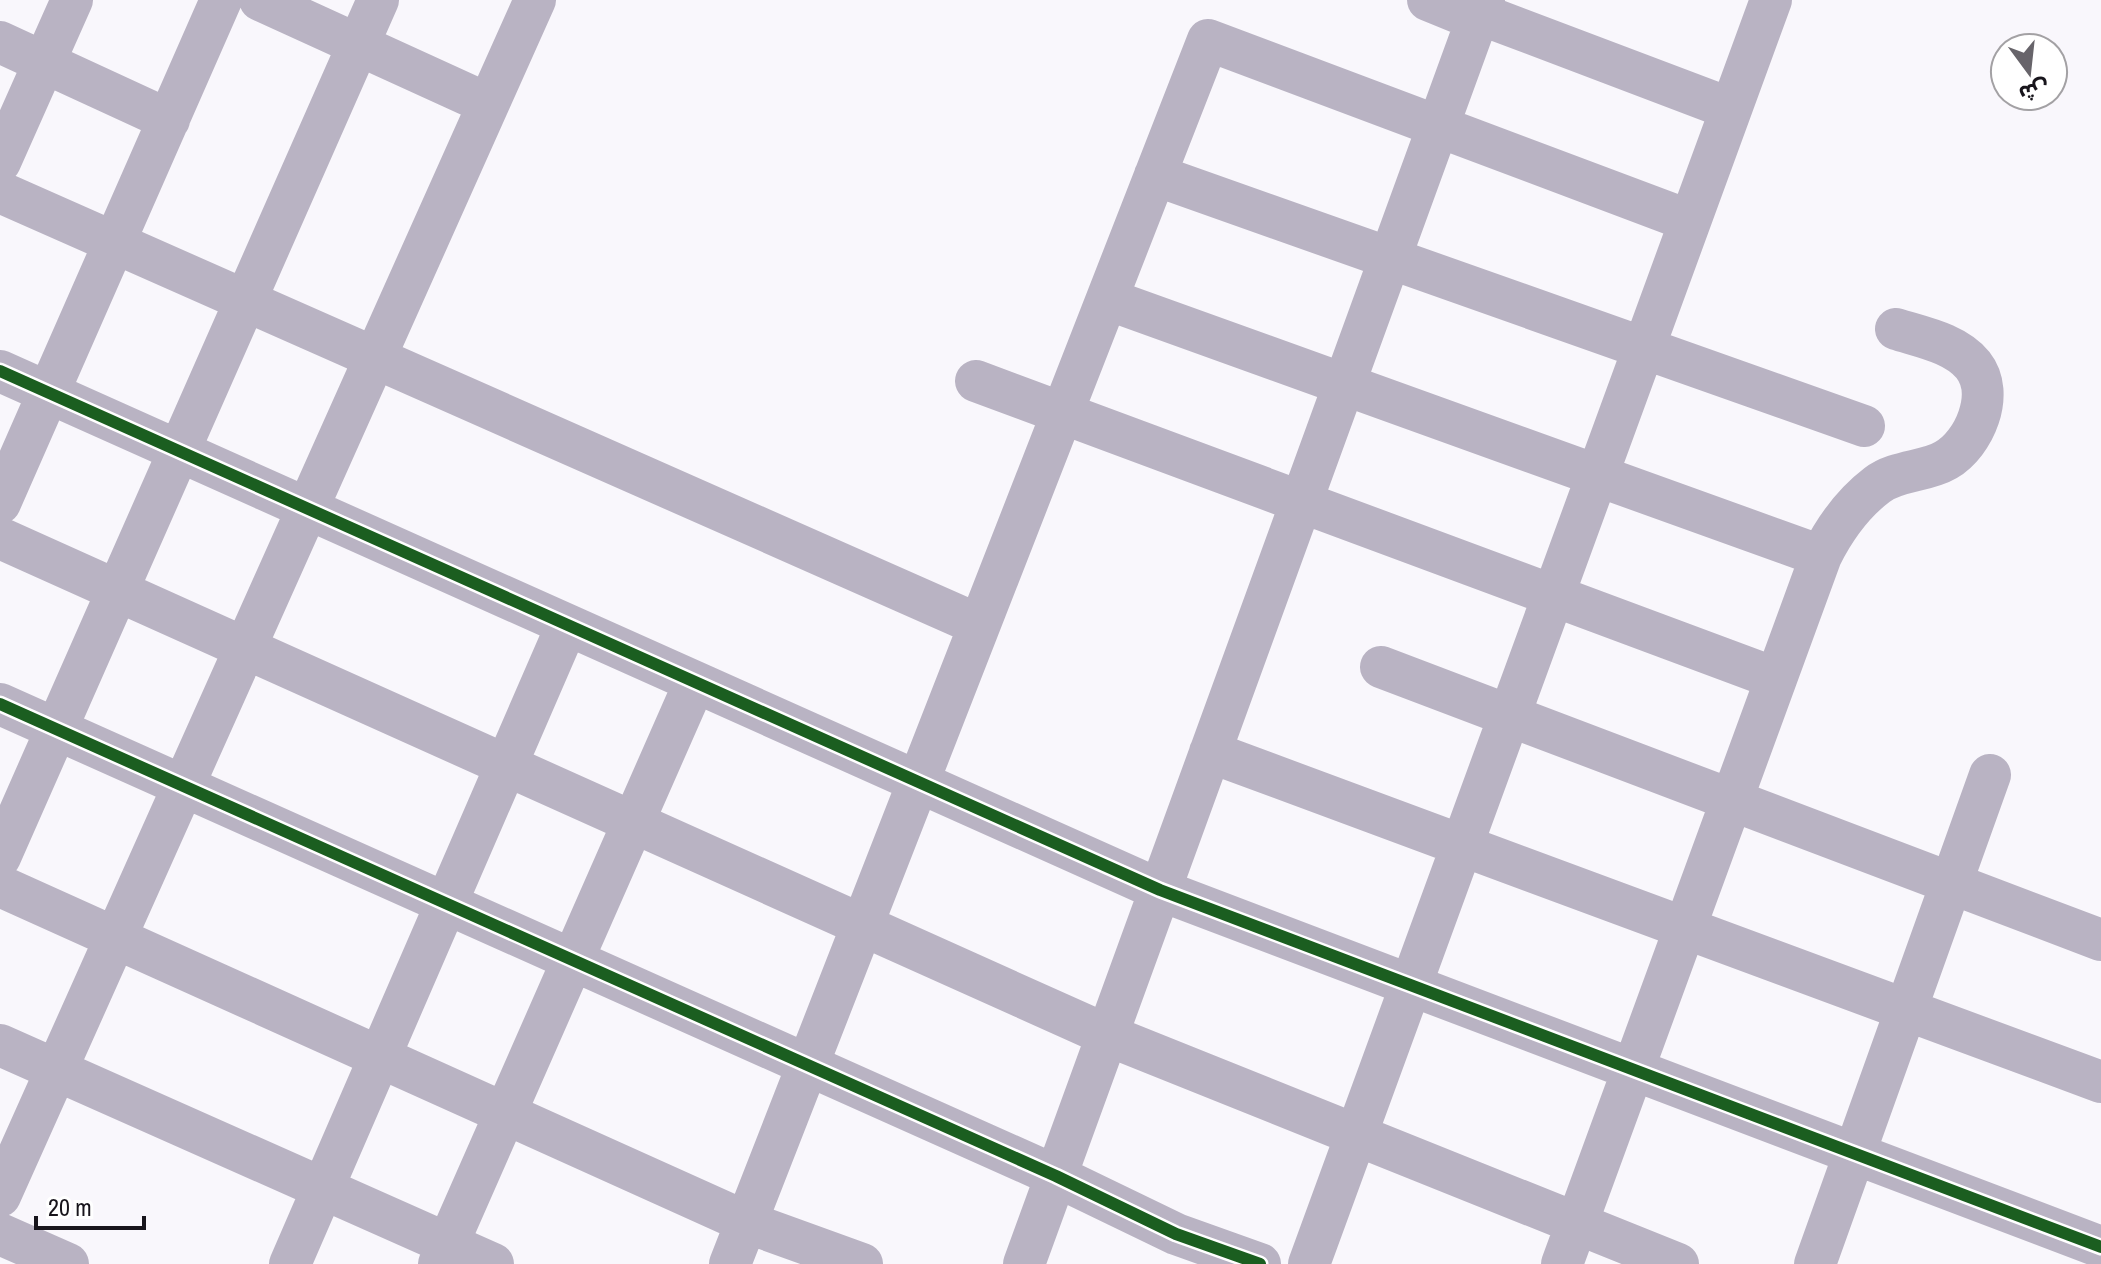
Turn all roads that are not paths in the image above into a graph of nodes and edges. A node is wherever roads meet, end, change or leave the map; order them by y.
1 (72, 0) edge
2 (221, 0) edge
3 (260, 0) edge
4 (378, 0) edge
5 (535, 0) edge
6 (1428, 0) edge
7 (1771, 0) edge
8 (1481, 10) edge
9 (0, 42) edge
10 (358, 45) junction
11 (44, 62) junction
12 (488, 104) junction
13 (1731, 109) junction
14 (169, 120) junction
15 (1438, 127) junction
16 (0, 162) edge
17 (1155, 175) junction
18 (0, 192) edge
19 (1690, 221) junction
20 (114, 243) junction
21 (1390, 258) junction
22 (1107, 299) junction
23 (246, 301) junction
24 (1896, 329) dead end
25 (1643, 348) junction
26 (375, 357) junction
27 (0, 371) edge
28 (976, 381) dead end
29 (1344, 384) junction
30 (48, 393) junction
31 (1063, 413) junction
32 (1864, 426) dead end
33 (179, 451) junction
34 (1597, 475) junction
35 (1302, 502) junction
36 (0, 503) edge
37 (307, 509) junction
38 (0, 538) edge
39 (1821, 556) junction
40 (118, 591) junction
41 (1553, 596) junction
42 (567, 625) junction
43 (979, 625) junction
44 (245, 648) junction
45 (1381, 667) dead end
46 (1775, 678) junction
47 (695, 682) junction
48 (0, 704) edge
49 (1509, 716) junction
50 (57, 729) junction
51 (1210, 752) junction
52 (506, 766) junction
53 (1990, 775) dead end
54 (918, 783) junction
55 (183, 786) junction
56 (1733, 800) junction
57 (633, 823) junction
58 (1462, 845) junction
59 (0, 857) edge
60 (1951, 883) junction
61 (0, 886) edge
62 (1160, 890) junction
63 (447, 904) junction
64 (862, 926) junction
65 (1686, 928) junction
66 (115, 938) junction
67 (2101, 940) edge
68 (573, 960) junction
69 (1411, 985) junction
70 (1906, 1010) junction
71 (1107, 1035) junction
72 (0, 1045) edge
73 (380, 1057) junction
74 (808, 1065) junction
75 (56, 1070) junction
76 (1633, 1070) junction
77 (2101, 1082) edge
78 (505, 1114) junction
79 (1356, 1136) junction
80 (1855, 1154) junction
81 (1056, 1176) junction
82 (323, 1188) junction
83 (0, 1196) edge
84 (746, 1222) junction
85 (1577, 1224) junction
86 (0, 1234) edge
87 (2081, 1249) edge
88 (443, 1254) edge
89 (68, 1264) edge
90 (290, 1264) edge
91 (493, 1264) edge
92 (730, 1264) edge
93 (862, 1264) edge
94 (1024, 1264) edge
95 (1260, 1264) edge
96 (1309, 1264) edge
97 (1562, 1264) edge
98 (1678, 1264) edge
99 (1815, 1264) edge

1 - 11 street
2 - 14 street
3 - 10 street
4 - 10 street
5 - 12 street
6 - 8 street
7 - 13 street
8 - 13 street
8 - 15 street
9 - 11 street
10 - 12 street
10 - 23 street
11 - 14 street
11 - 16 street
12 - 26 street
13 - 19 street
14 - 20 street
15 - 17 street
15 - 19 street
15 - 21 street
17 - 21 street
17 - 22 street
18 - 20 street
19 - 25 street
20 - 23 street
20 - 30 street
21 - 25 street
21 - 29 street
22 - 29 street
22 - 31 street
23 - 26 street
23 - 33 street
24 - 39 street
25 - 32 street
25 - 34 street
26 - 37 street
26 - 43 street
27 - 30 street
28 - 31 street
29 - 34 street
29 - 35 street
30 - 33 street
30 - 36 street
31 - 35 street
31 - 43 street
33 - 37 street
33 - 40 street
34 - 39 street
34 - 41 street
35 - 41 street
35 - 51 street
37 - 42 street
37 - 44 street
38 - 40 street
39 - 46 street
40 - 44 street
40 - 50 street
41 - 46 street
41 - 49 street
42 - 47 street
42 - 52 street
43 - 54 street
44 - 52 street
44 - 55 street
45 - 49 street
46 - 56 street
47 - 54 street
47 - 57 street
48 - 50 street
49 - 56 street
49 - 58 street
50 - 55 street
50 - 59 street
51 - 58 street
51 - 62 street
52 - 57 street
52 - 63 street
53 - 60 street
54 - 62 street
54 - 64 street
55 - 63 street
55 - 66 street
56 - 60 street
56 - 65 street
57 - 64 street
57 - 68 street
58 - 65 street
58 - 69 street
60 - 67 street
60 - 70 street
61 - 66 street
62 - 69 street
62 - 71 street
63 - 68 street
63 - 73 street
64 - 71 street
64 - 74 street
65 - 70 street
65 - 76 street
66 - 73 street
66 - 75 street
68 - 74 street
68 - 78 street
69 - 76 street
69 - 79 street
70 - 77 street
70 - 80 street
71 - 79 street
71 - 81 street
72 - 75 street
73 - 78 street
73 - 82 street
74 - 81 street
74 - 84 street
75 - 82 street
75 - 83 street
76 - 80 street
76 - 85 street
78 - 84 street
78 - 88 street
79 - 85 street
79 - 96 street
80 - 87 street
80 - 99 street
81 - 94 street
81 - 95 street
82 - 88 street
82 - 90 street
84 - 92 street
84 - 93 street
85 - 97 street
85 - 98 street
86 - 89 street
88 - 91 street

